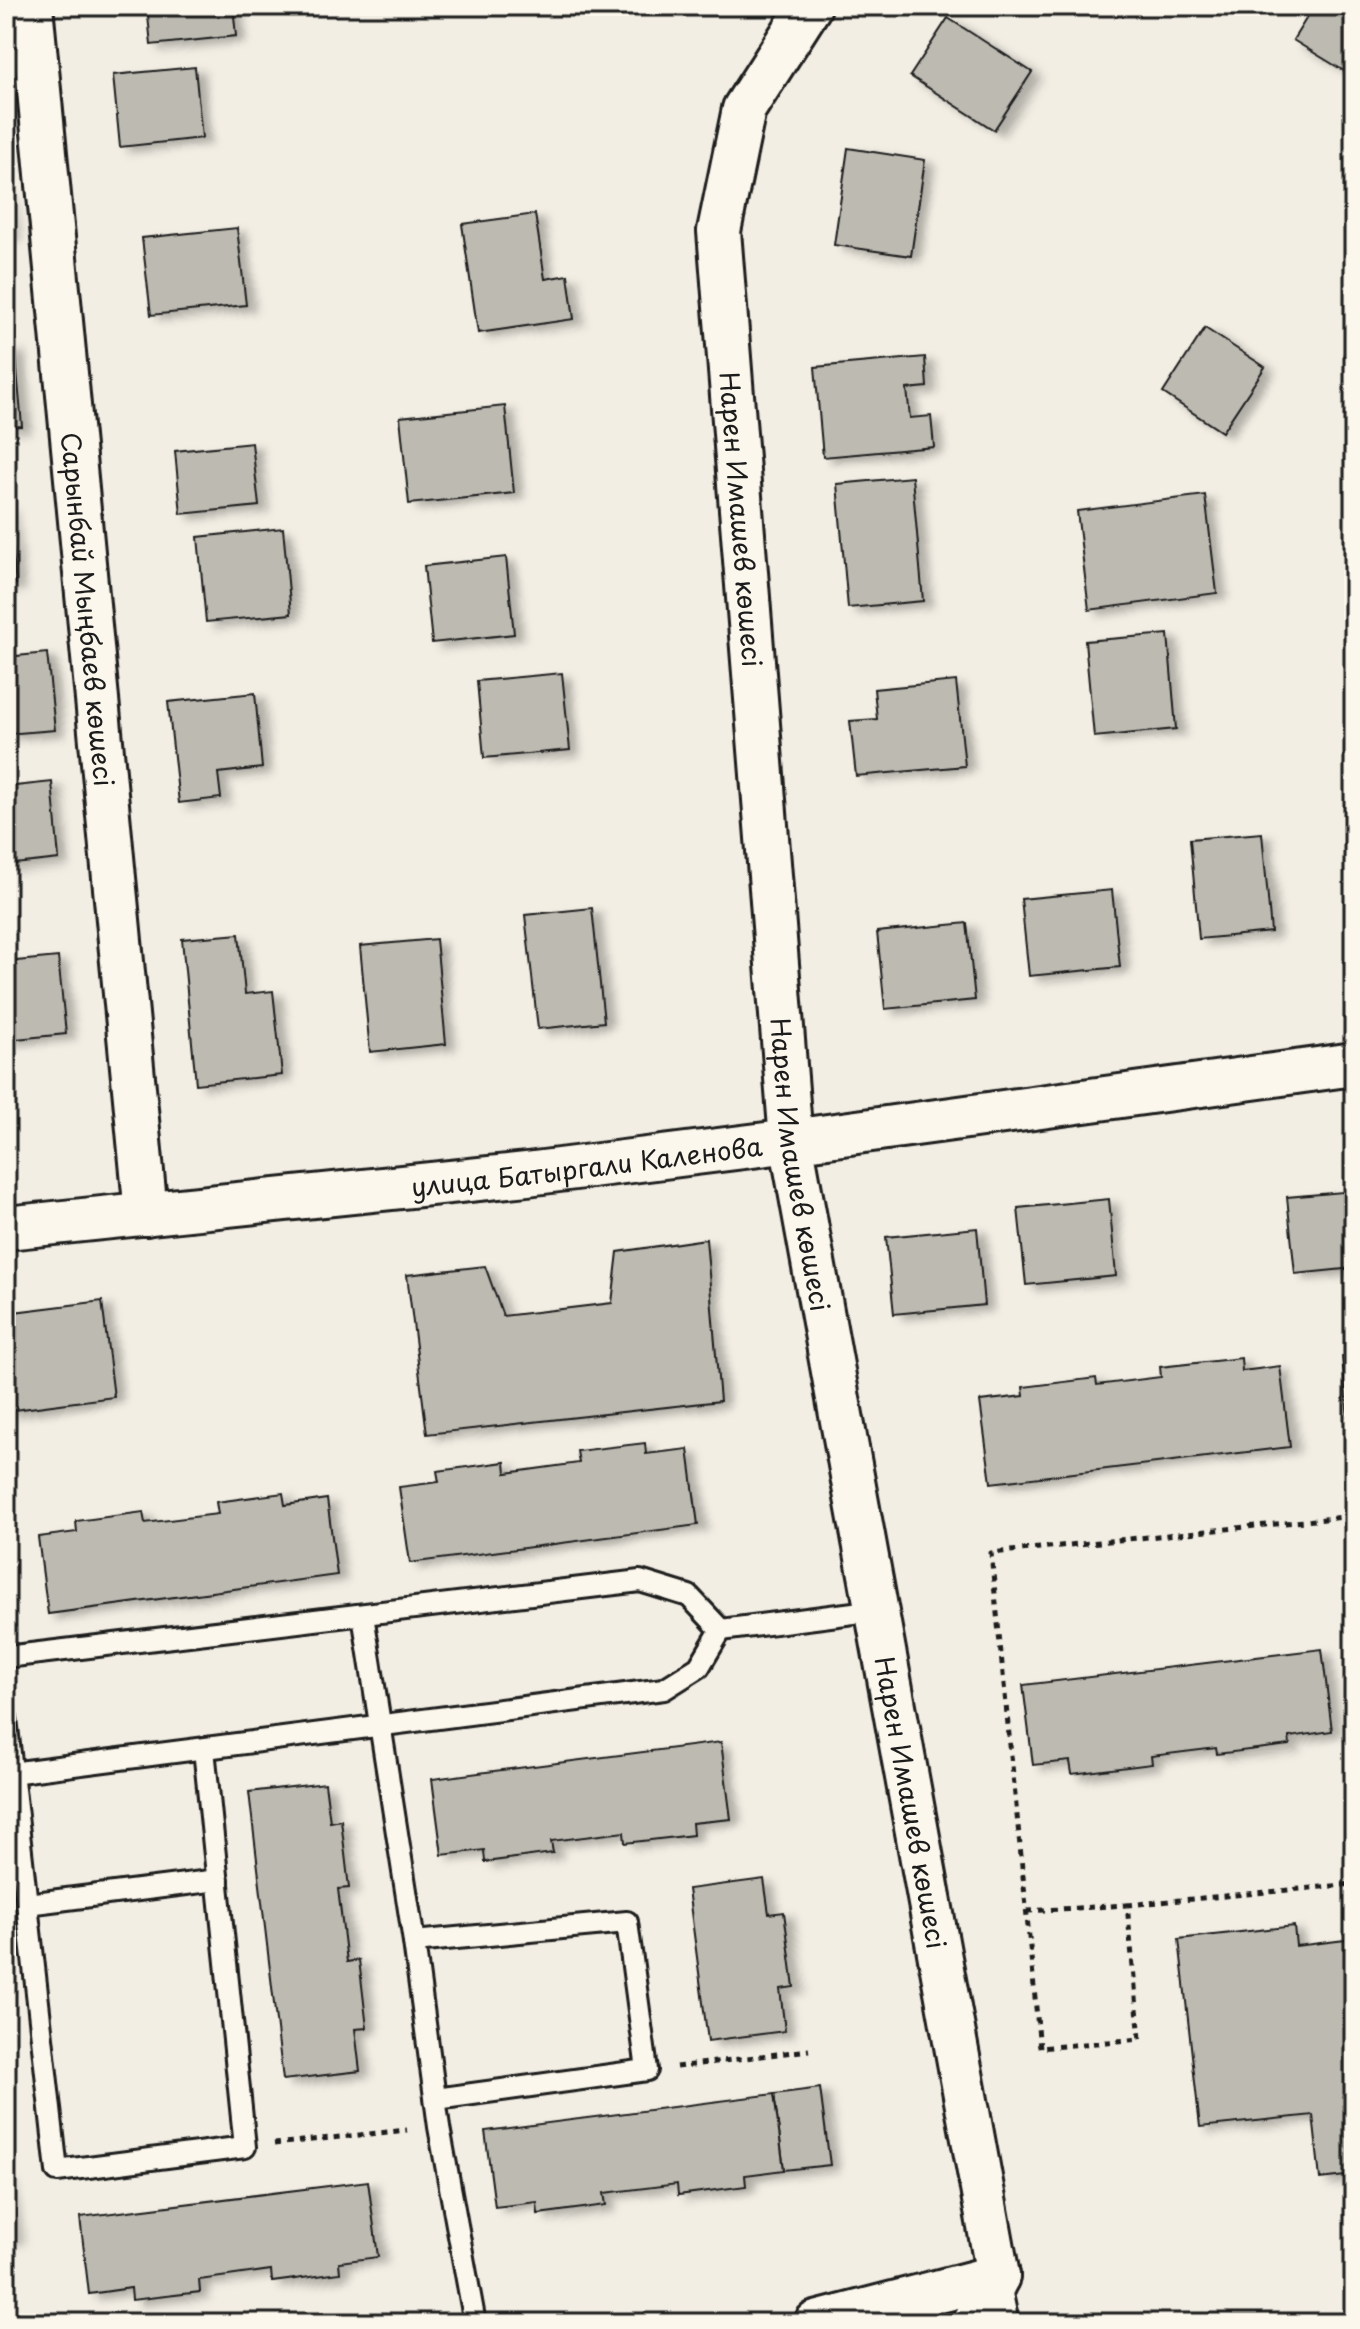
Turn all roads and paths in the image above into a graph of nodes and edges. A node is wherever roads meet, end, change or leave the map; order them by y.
1 (31, 6) edge
2 (810, 6) edge
3 (1354, 1064) edge
4 (791, 1141) junction
5 (146, 1214) junction
6 (6, 1228) edge
7 (1353, 1516) edge
8 (1354, 1544) edge
9 (877, 1610) junction
10 (363, 1615) junction
11 (721, 1630) junction
12 (6, 1657) edge
13 (6, 1718) edge
14 (381, 1726) junction
15 (204, 1749) junction
16 (11, 1773) junction
17 (218, 1880) junction
18 (1354, 1884) edge
19 (27, 1904) junction
20 (1127, 1905) junction
21 (1027, 1911) junction
22 (414, 1942) junction
23 (809, 2050) dead end
24 (647, 2070) junction
25 (436, 2099) junction
26 (439, 2127) junction
27 (245, 2147) junction
28 (998, 2276) junction
29 (475, 2323) edge
30 (816, 2323) edge
31 (974, 2323) edge
32 (1008, 2323) edge

1 - 5 street, Сарынбай Мыңбаев көшесі
2 - 4 street, Нарен Имашев көшесi
3 - 4 street, улица Батыргали Каленова
4 - 5 street, улица Батыргали Каленова
4 - 9 street, Нарен Имашев көшесi
5 - 6 street, улица Батыргали Каленова
7 - 8 path
7 - 21 path
9 - 11 lane
9 - 28 street, Нарен Имашев көшесi
10 - 11 lane
10 - 12 lane
10 - 14 lane
11 - 14 lane
13 - 16 lane
14 - 15 lane
14 - 22 lane
15 - 16 lane
15 - 17 lane
16 - 19 lane
17 - 19 lane
17 - 27 lane
18 - 20 path
19 - 27 lane
20 - 21 path
20 - 21 path
22 - 24 lane
22 - 25 lane
23 - 24 path
24 - 25 lane
25 - 26 lane
26 - 27 path
26 - 29 lane
28 - 30 street
28 - 31 street
28 - 32 lane

